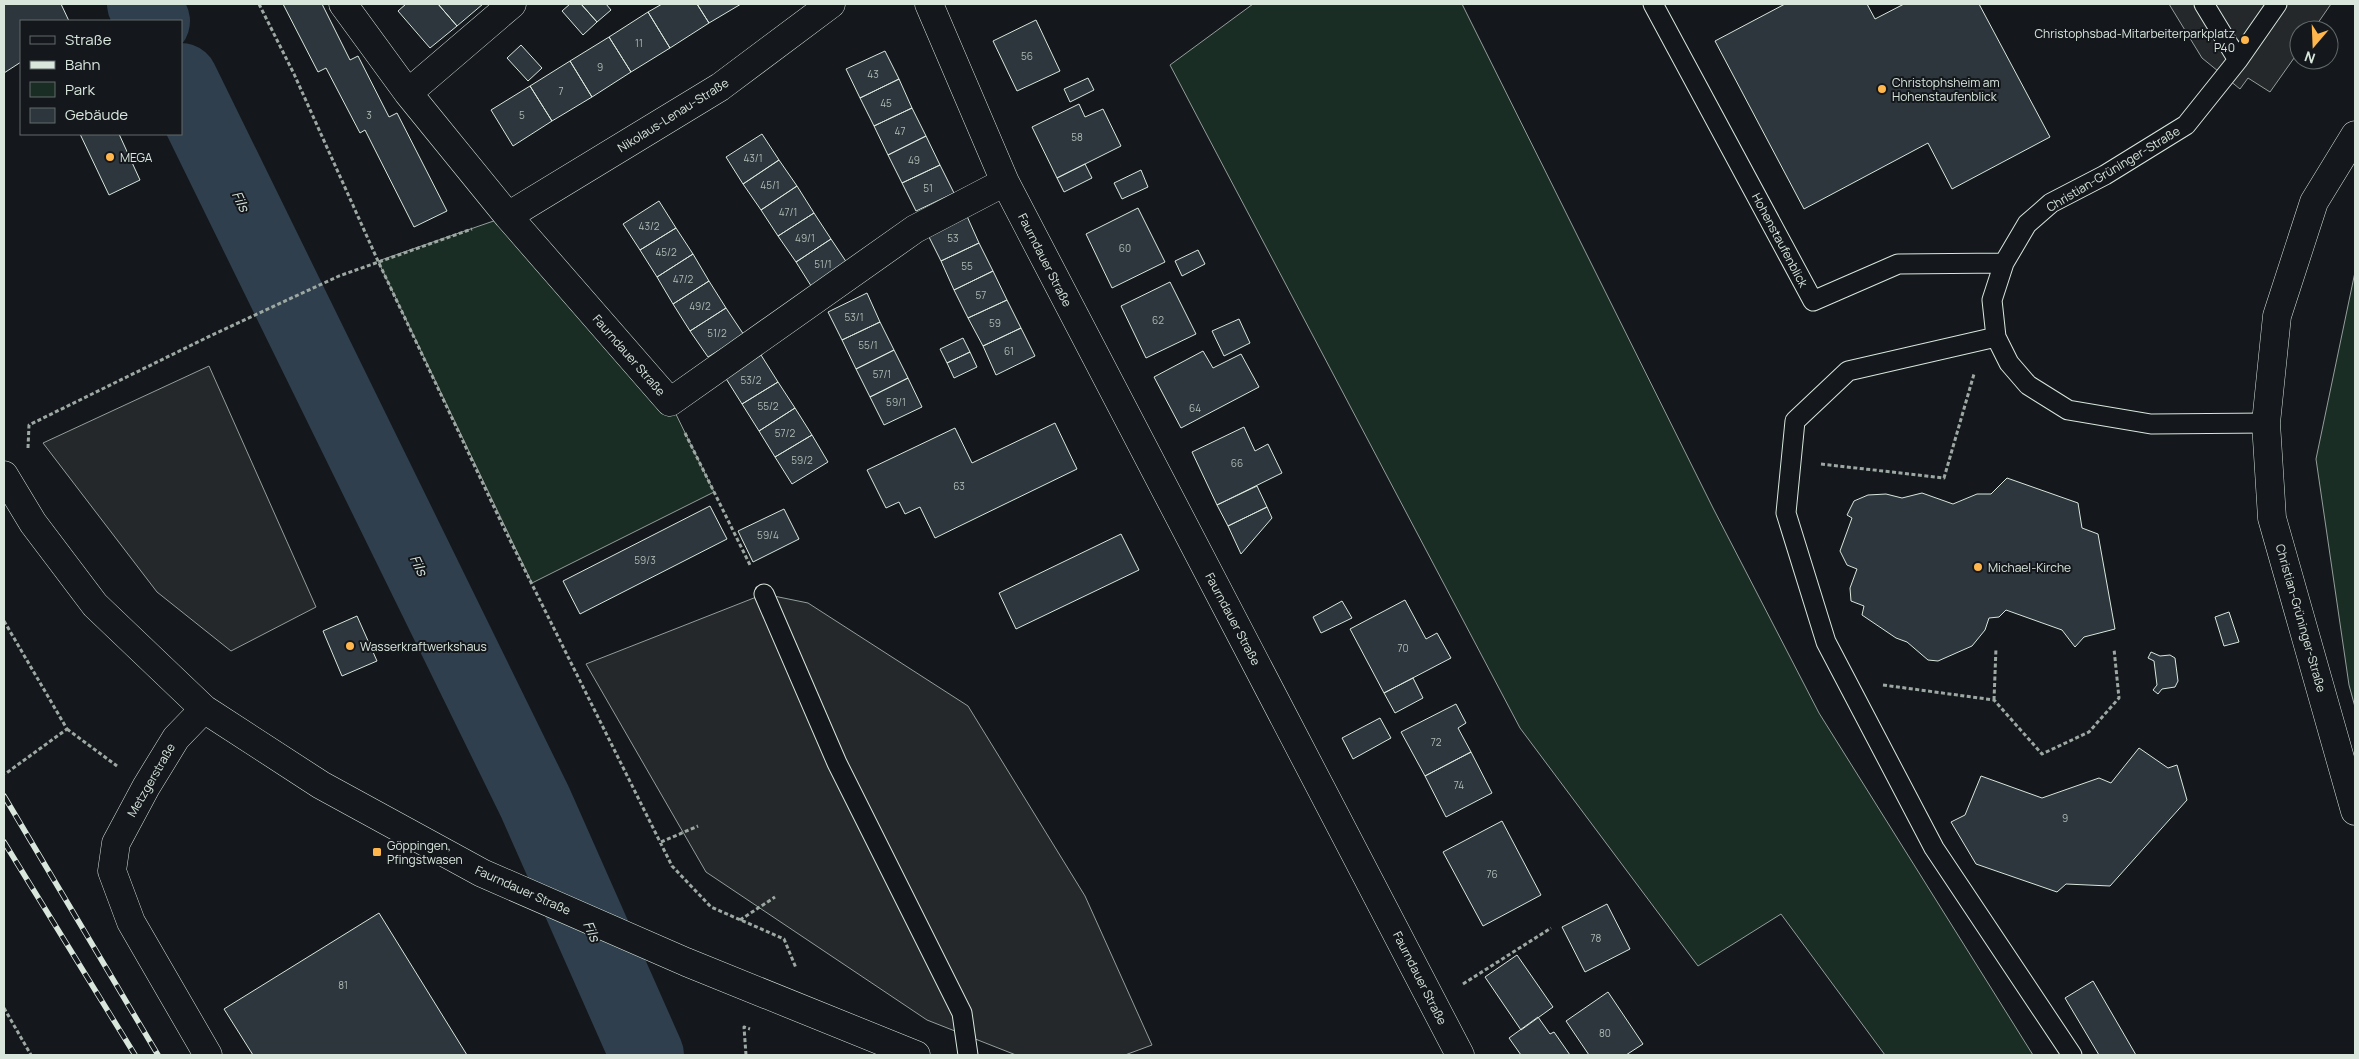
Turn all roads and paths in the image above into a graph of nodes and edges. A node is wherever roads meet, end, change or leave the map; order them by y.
1 (258, 4) edge
2 (343, 4) edge
3 (512, 4) edge
4 (830, 4) edge
5 (929, 4) edge
6 (1653, 4) edge
7 (2204, 4) edge
8 (2276, 4) edge
9 (2238, 60) junction
10 (408, 93) junction
11 (2355, 135) edge
12 (1005, 182) junction
13 (508, 216) junction
14 (378, 261) junction
15 (2004, 262) junction
16 (1990, 338) junction
17 (670, 402) junction
18 (2266, 423) junction
19 (20, 453) dead end
20 (1791, 460) junction
21 (4, 475) edge
22 (764, 594) joint
23 (4, 621) edge
24 (1996, 648) dead end
25 (2114, 649) dead end
26 (1845, 679) junction
27 (1994, 700) junction
28 (204, 709) junction
29 (68, 729) junction
30 (4, 774) edge
31 (146, 787) junction
32 (2355, 811) edge
33 (698, 826) dead end
34 (661, 842) junction
35 (775, 897) dead end
36 (740, 920) junction
37 (1551, 928) dead end
38 (782, 1000) junction
39 (1433, 1004) junction
40 (4, 1008) edge
41 (753, 1030) dead end
42 (31, 1055) edge
43 (208, 1055) edge
44 (746, 1055) edge
45 (916, 1055) edge
46 (968, 1055) edge
47 (1460, 1055) edge
48 (2072, 1055) edge

1 - 14 path
2 - 10 street, Faurndauer Straße
3 - 10 street
4 - 13 street, Nikolaus-Lenau-Straße
5 - 12 street, Faurndauer Straße
6 - 15 lane, Hohenstaufenblick
7 - 9 lane
8 - 9 lane, Christian-Grüninger-Straße
9 - 15 lane, Christian-Grüninger-Straße
10 - 13 street, Faurndauer Straße
11 - 18 street, Christian-Grüninger-Straße
12 - 17 street, Faurndauer Straße
12 - 39 street, Faurndauer Straße
13 - 14 path
13 - 17 street, Faurndauer Straße
14 - 19 path
14 - 34 path
15 - 16 lane, Christian-Grüninger-Straße
16 - 18 lane, Christian-Grüninger-Straße
16 - 20 lane
16 - 20 path
17 - 22 path
18 - 32 street, Christian-Grüninger-Straße
20 - 26 lane
21 - 28 street
22 - 46 lane
23 - 29 path
24 - 27 path
25 - 27 path
26 - 27 path
26 - 48 lane
28 - 31 street, Metzgerstraße
28 - 38 street, Faurndauer Straße
29 - 30 path
29 - 31 path
31 - 43 street, Metzgerstraße
33 - 34 path
34 - 36 path
35 - 36 path
36 - 38 path
37 - 39 path
38 - 45 street, Faurndauer Straße
39 - 47 street, Faurndauer Straße
40 - 42 path
41 - 44 path

